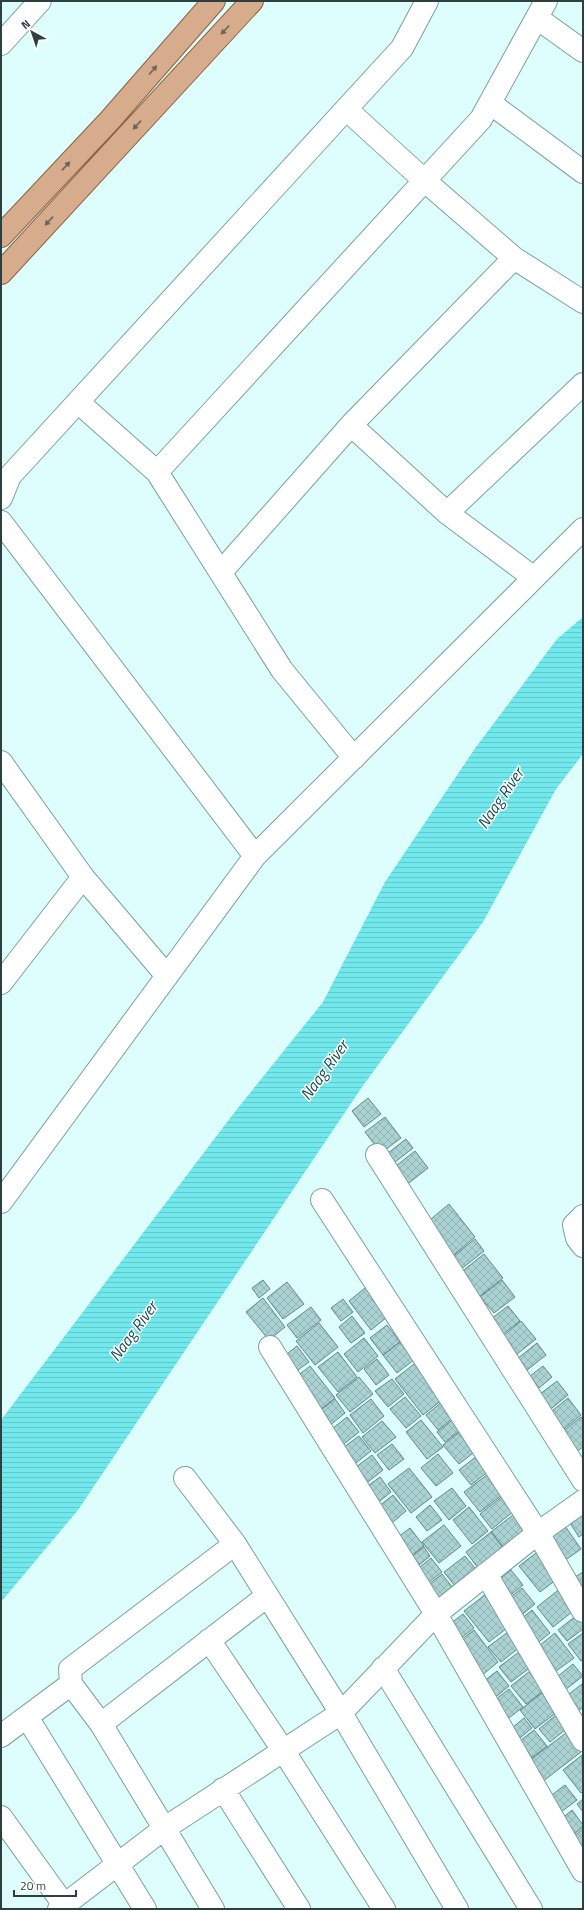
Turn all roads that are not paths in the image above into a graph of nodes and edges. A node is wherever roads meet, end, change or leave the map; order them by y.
1 (40, 1) edge
2 (214, 1) edge
3 (252, 1) edge
4 (426, 1) edge
5 (542, 9) edge
6 (1, 44) edge
7 (583, 51) edge
8 (490, 104) junction
9 (346, 109) junction
10 (583, 172) edge
11 (425, 181) junction
12 (1, 236) edge
13 (514, 258) junction
14 (1, 273) edge
15 (583, 302) edge
16 (583, 384) edge
17 (78, 402) junction
18 (351, 425) junction
19 (157, 472) junction
20 (1, 498) edge
21 (447, 513) junction
22 (1, 522) edge
23 (583, 529) edge
24 (221, 572) junction
25 (534, 578) junction
26 (354, 758) junction
27 (1, 762) edge
28 (255, 856) junction
29 (83, 877) junction
30 (167, 976) junction
31 (1, 984) edge
32 (376, 1155) dead end
33 (322, 1200) dead end
34 (1, 1202) edge
35 (583, 1216) edge
36 (583, 1246) edge
37 (270, 1347) dead end
38 (185, 1478) dead end
39 (583, 1480) edge
40 (583, 1501) edge
41 (538, 1533) junction
42 (235, 1544) junction
43 (486, 1574) junction
44 (268, 1596) junction
45 (583, 1611) edge
46 (436, 1614) junction
47 (209, 1640) junction
48 (383, 1668) junction
49 (71, 1684) junction
50 (341, 1713) junction
51 (27, 1717) junction
52 (101, 1724) junction
53 (1, 1736) edge
54 (583, 1740) edge
55 (283, 1750) junction
56 (223, 1789) junction
57 (1, 1817) edge
58 (164, 1828) junction
59 (118, 1864) junction
60 (583, 1871) edge
61 (64, 1908) edge
62 (145, 1909) edge
63 (213, 1909) edge
64 (299, 1909) edge
65 (384, 1909) edge
66 (457, 1909) edge
67 (531, 1909) edge

1 - 6 street
12 -> 2 main road
3 -> 14 main road
4 - 9 street
5 - 7 street
5 - 8 street
8 - 10 street
8 - 11 street
9 - 11 street
9 - 17 street
11 - 13 street
11 - 19 street
13 - 15 street
13 - 18 street
16 - 21 street
17 - 19 street
17 - 20 street
18 - 21 street
18 - 24 street
19 - 24 street
21 - 25 street
22 - 28 street
23 - 25 street
24 - 26 street
25 - 26 street
26 - 28 street
27 - 29 street
28 - 30 street
29 - 30 street
29 - 31 street
30 - 34 street
32 - 39 street
33 - 41 street
35 - 36 street
37 - 46 street
38 - 42 street
40 - 41 street
41 - 43 street
41 - 45 street
42 - 44 street
42 - 49 street
43 - 46 street
43 - 54 street
44 - 47 street
44 - 50 street
46 - 48 street
46 - 60 street
47 - 52 street
47 - 55 street
48 - 50 street
48 - 67 street
49 - 51 street
49 - 52 street
50 - 55 street
50 - 66 street
51 - 53 street
51 - 59 street
52 - 58 street
55 - 56 street
55 - 65 street
56 - 58 street
56 - 64 street
57 - 61 street
58 - 59 street
58 - 63 street
59 - 61 street
59 - 62 street

